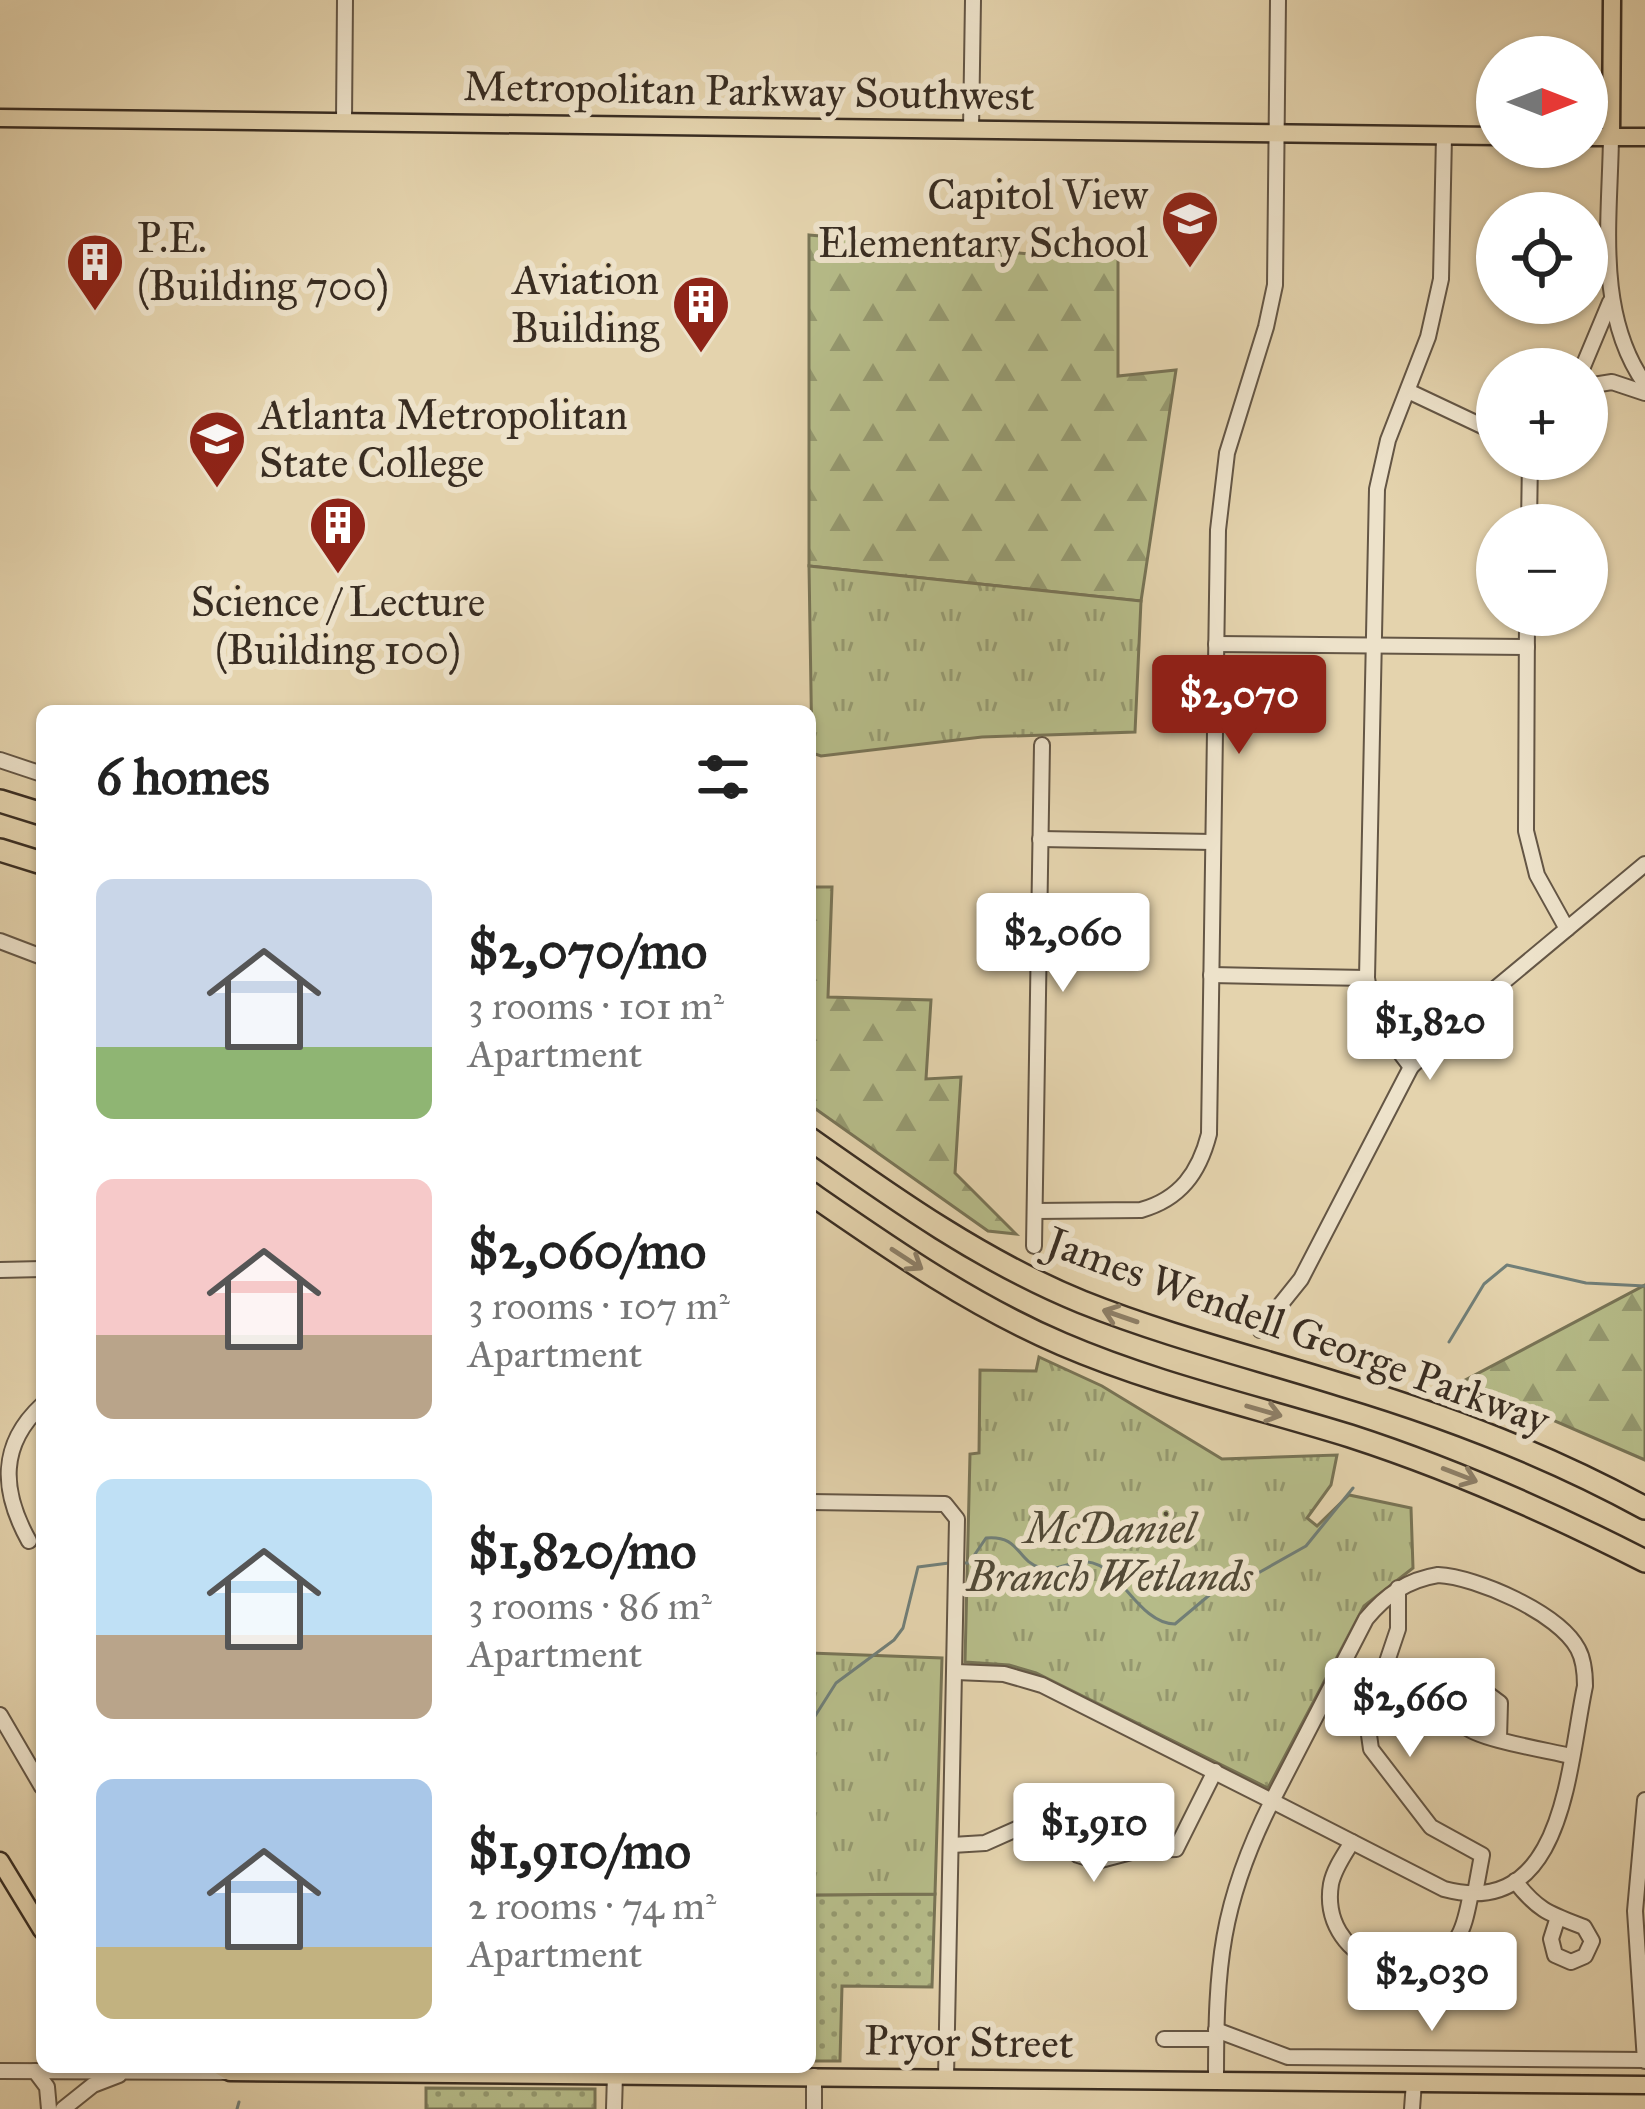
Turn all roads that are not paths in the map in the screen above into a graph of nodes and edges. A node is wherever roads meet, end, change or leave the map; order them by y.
1 (345, 0) edge
2 (973, 0) edge
3 (1278, 0) edge
4 (1612, 0) edge
5 (0, 118) edge
6 (344, 121) junction
7 (971, 130) junction
8 (1277, 134) junction
9 (1444, 136) junction
10 (1476, 136) edge
11 (1611, 137) junction
12 (1645, 137) edge
13 (1611, 299) junction
14 (1591, 348) edge
15 (1608, 383) edge
16 (1645, 384) edge
17 (1408, 391) junction
18 (1645, 393) edge
19 (1476, 423) edge
20 (1527, 636) edge
21 (1216, 644) junction
22 (1372, 646) junction
23 (1527, 647) junction
24 (1042, 745) dead end
25 (0, 760) edge
26 (36, 772) edge
27 (0, 801) edge
28 (36, 812) edge
29 (1040, 839) junction
30 (1213, 842) junction
31 (0, 850) edge
32 (36, 861) edge
33 (1645, 864) edge
34 (1567, 929) junction
35 (0, 941) edge
36 (36, 955) edge
37 (1211, 975) junction
38 (1366, 978) junction
39 (1412, 1067) junction
40 (816, 1143) edge
41 (816, 1197) edge
42 (1035, 1211) junction
43 (1034, 1246) dead end
44 (36, 1269) edge
45 (0, 1270) edge
46 (1260, 1330) dead end
47 (36, 1409) edge
48 (816, 1502) edge
49 (1642, 1507) edge
50 (29, 1541) dead end
51 (1645, 1561) edge
52 (1398, 1588) junction
53 (956, 1672) junction
54 (0, 1715) edge
55 (1499, 1738) dead end
56 (1570, 1756) junction
57 (1215, 1772) junction
58 (36, 1777) edge
59 (1645, 1800) edge
60 (1272, 1801) junction
61 (1352, 1842) junction
62 (952, 1845) junction
63 (0, 1862) edge
64 (1515, 1881) junction
65 (1473, 1893) junction
66 (1557, 1919) dead end
67 (36, 1920) edge
68 (1216, 2035) junction
69 (1164, 2039) dead end
70 (1645, 2061) edge
71 (0, 2071) edge
72 (35, 2072) joint
73 (74, 2073) edge
74 (124, 2073) edge
75 (599, 2073) edge
76 (615, 2074) junction
77 (814, 2076) junction
78 (946, 2078) junction
79 (1216, 2080) junction
80 (1414, 2082) junction
81 (1645, 2085) edge
82 (49, 2109) edge
83 (62, 2109) edge
84 (614, 2109) edge
85 (814, 2109) edge
86 (1412, 2109) edge

1 - 6 street
2 - 7 street
3 - 8 street
4 - 11 main road
5 - 6 main road, Metropolitan Parkway Southwest
6 - 7 main road, Metropolitan Parkway Southwest
7 - 8 main road, Metropolitan Parkway Southwest
8 - 9 main road, Metropolitan Parkway Southwest
8 - 21 street
9 - 10 main road, Metropolitan Parkway Southwest
9 - 17 street
11 - 12 main road
11 - 13 street
13 - 14 street
13 - 16 street
15 - 18 street
17 - 19 street
17 - 22 street
20 - 23 street
21 - 22 street
21 - 30 street
22 - 23 street
22 - 38 street
23 - 34 street
24 - 29 street
25 - 26 street
27 - 28 highway
29 - 30 street
29 - 42 street
30 - 37 street
31 - 32 highway
33 - 34 street
34 - 39 street
35 - 36 street
37 - 38 street
37 - 42 street
38 - 39 street
39 - 46 street
49 -> 40 highway, James Wendell George Parkway
41 -> 51 highway, James Wendell George Parkway
42 - 43 street
44 - 45 street
47 - 50 street
48 - 53 street
52 - 56 street
52 - 60 street
52 - 65 street
53 - 57 street
53 - 62 street
54 - 58 street
55 - 56 street
56 - 64 street
57 - 60 street
57 - 62 street
59 - 70 street
60 - 61 street
60 - 68 street
61 - 65 street
61 - 65 street
62 - 78 street
63 - 67 main road
64 - 65 street
64 - 66 street
68 - 69 street
68 - 70 street
68 - 79 street
71 - 72 street
72 - 82 street
73 - 83 street
74 - 83 street
75 - 76 main road, Pryor Street
76 - 77 main road, Pryor Street
76 - 84 street
77 - 78 main road, Pryor Street
77 - 85 street
78 - 79 main road, Pryor Street
79 - 80 main road, Pryor Street
80 - 81 main road, Pryor Street
80 - 86 street

